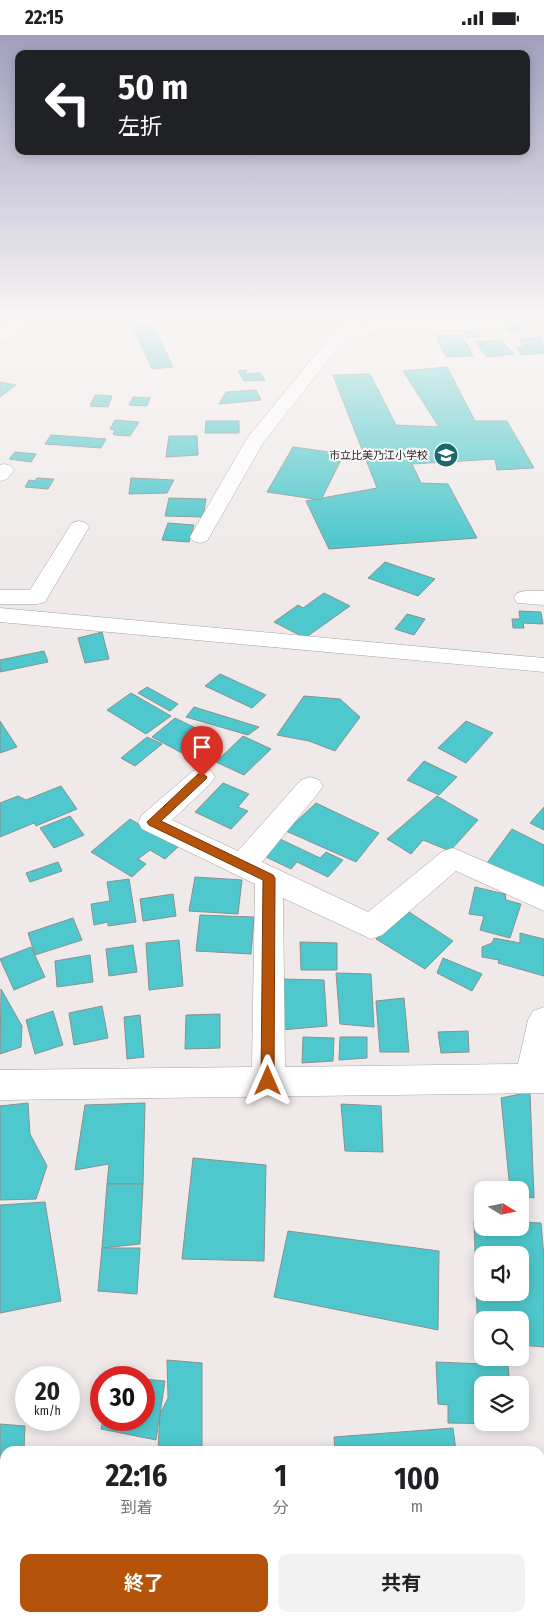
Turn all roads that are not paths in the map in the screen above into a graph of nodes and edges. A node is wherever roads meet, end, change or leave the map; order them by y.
1 (291, 396) edge
2 (79, 527) dead end
3 (200, 537) dead end
4 (0, 597) edge
5 (0, 615) edge
6 (544, 665) edge
7 (202, 777) dead end
8 (310, 786) dead end
9 (256, 872) junction
10 (544, 900) edge
11 (544, 1020) edge
12 (538, 1078) edge
13 (268, 1081) junction
14 (0, 1085) edge

1 - 3 street
2 - 4 street
5 - 6 street
7 - 9 street
8 - 9 street
9 - 10 street
9 - 13 street
11 - 12 street
12 - 13 street
13 - 14 street

